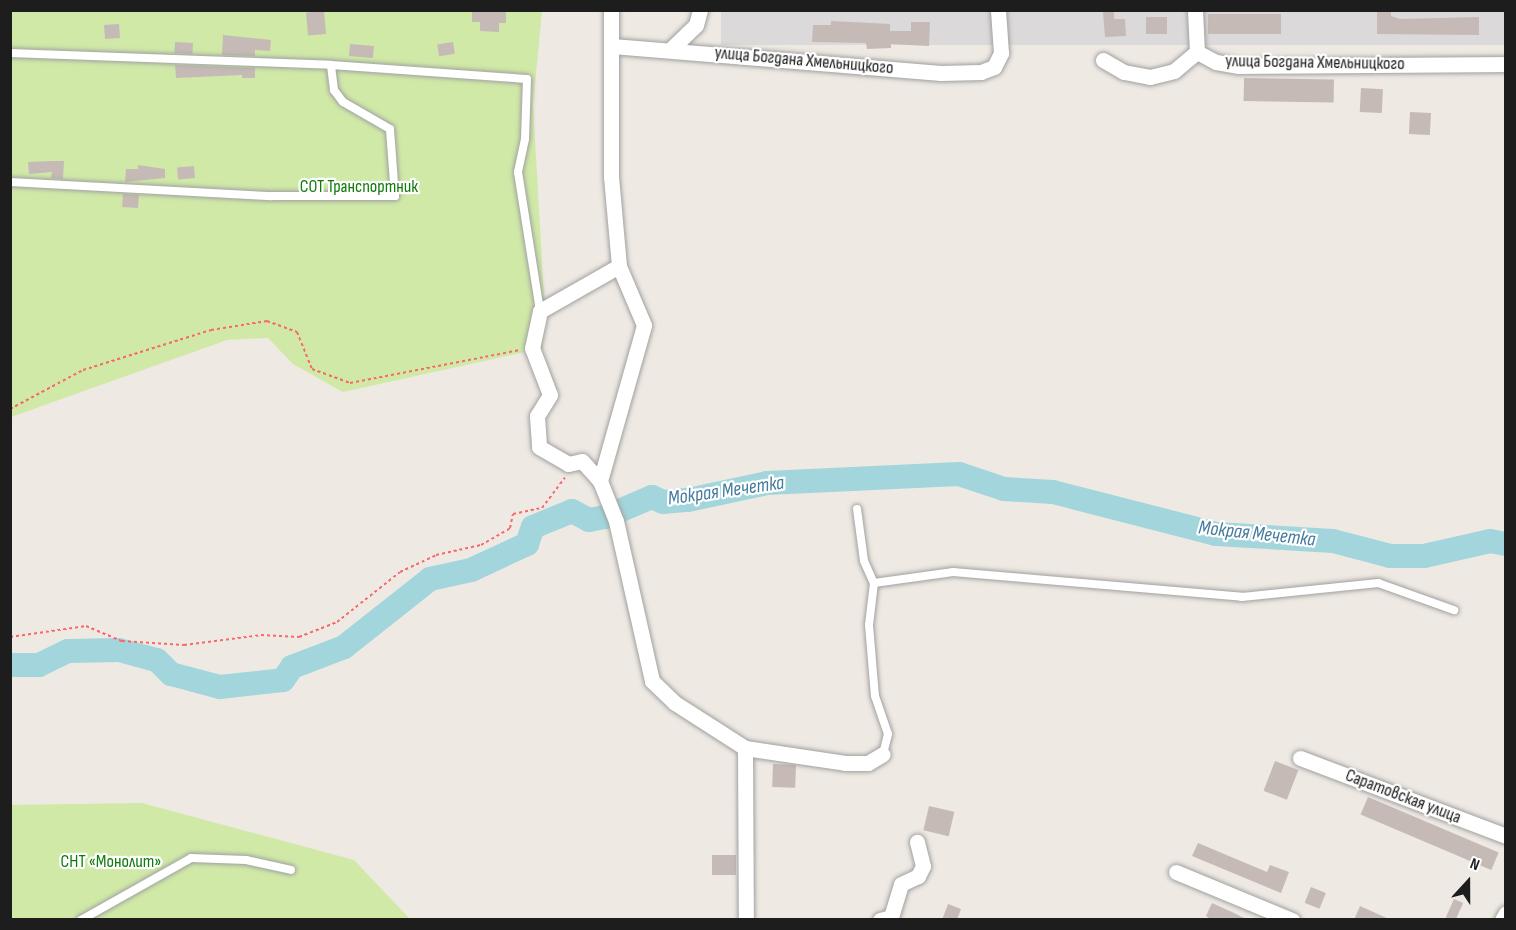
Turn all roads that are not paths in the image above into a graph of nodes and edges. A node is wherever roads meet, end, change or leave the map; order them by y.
1 (611, 10) edge
2 (700, 10) edge
3 (998, 10) edge
4 (1195, 10) edge
5 (612, 46) junction
6 (670, 50) junction
7 (1197, 52) junction
8 (10, 53) edge
9 (1103, 60) dead end
10 (1506, 64) edge
11 (331, 65) junction
12 (10, 182) edge
13 (620, 266) junction
14 (540, 311) junction
15 (600, 481) junction
16 (857, 508) dead end
17 (874, 583) junction
18 (1454, 610) dead end
19 (745, 748) junction
20 (883, 754) joint
21 (1300, 758) dead end
22 (1506, 836) edge
23 (917, 842) dead end
24 (291, 870) dead end
25 (1176, 872) dead end
26 (1506, 913) edge
27 (889, 919) edge
28 (81, 920) edge
29 (746, 920) edge
30 (1292, 920) edge
31 (1502, 920) edge

1 - 5 street
2 - 6 street
3 - 6 street, улица Богдана Хмельницкого
4 - 7 street
5 - 6 street, улица Богдана Хмельницкого
5 - 13 street
7 - 9 street
7 - 10 street, улица Богдана Хмельницкого
8 - 11 lane
11 - 12 lane
11 - 14 lane
13 - 14 street
13 - 15 street
14 - 15 street
15 - 19 street
16 - 17 lane
17 - 18 lane
17 - 20 lane
19 - 20 street
19 - 29 street
21 - 22 street, Саратовская улица
23 - 27 street
24 - 28 lane
25 - 30 street
26 - 31 street

